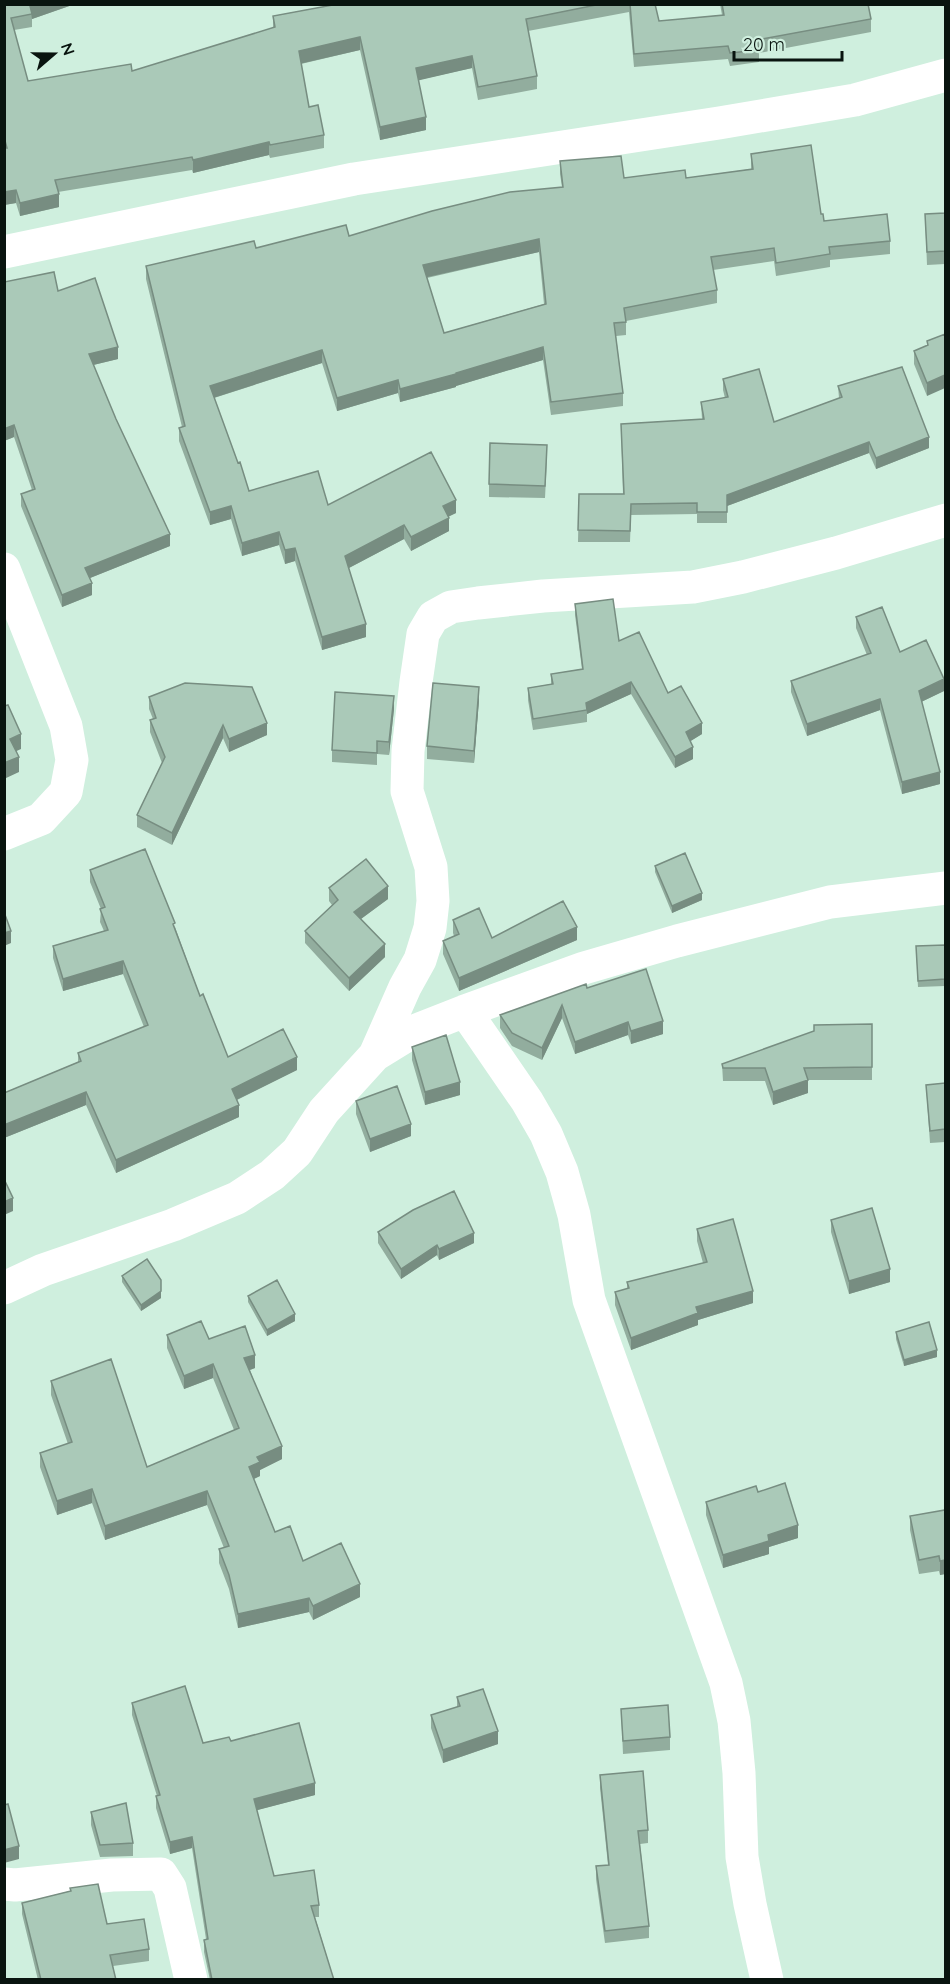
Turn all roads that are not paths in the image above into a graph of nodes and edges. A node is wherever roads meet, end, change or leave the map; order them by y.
1 (945, 75) edge
2 (4, 252) edge
3 (945, 520) edge
4 (4, 568) edge
5 (4, 834) edge
6 (945, 888) edge
7 (465, 1011) junction
8 (375, 1055) junction
9 (4, 1288) edge
10 (4, 1884) edge
11 (191, 1980) edge
12 (767, 1980) edge

1 - 2 street
3 - 8 street
4 - 5 street
6 - 7 street
7 - 8 street
7 - 12 street
8 - 9 street
10 - 11 street

